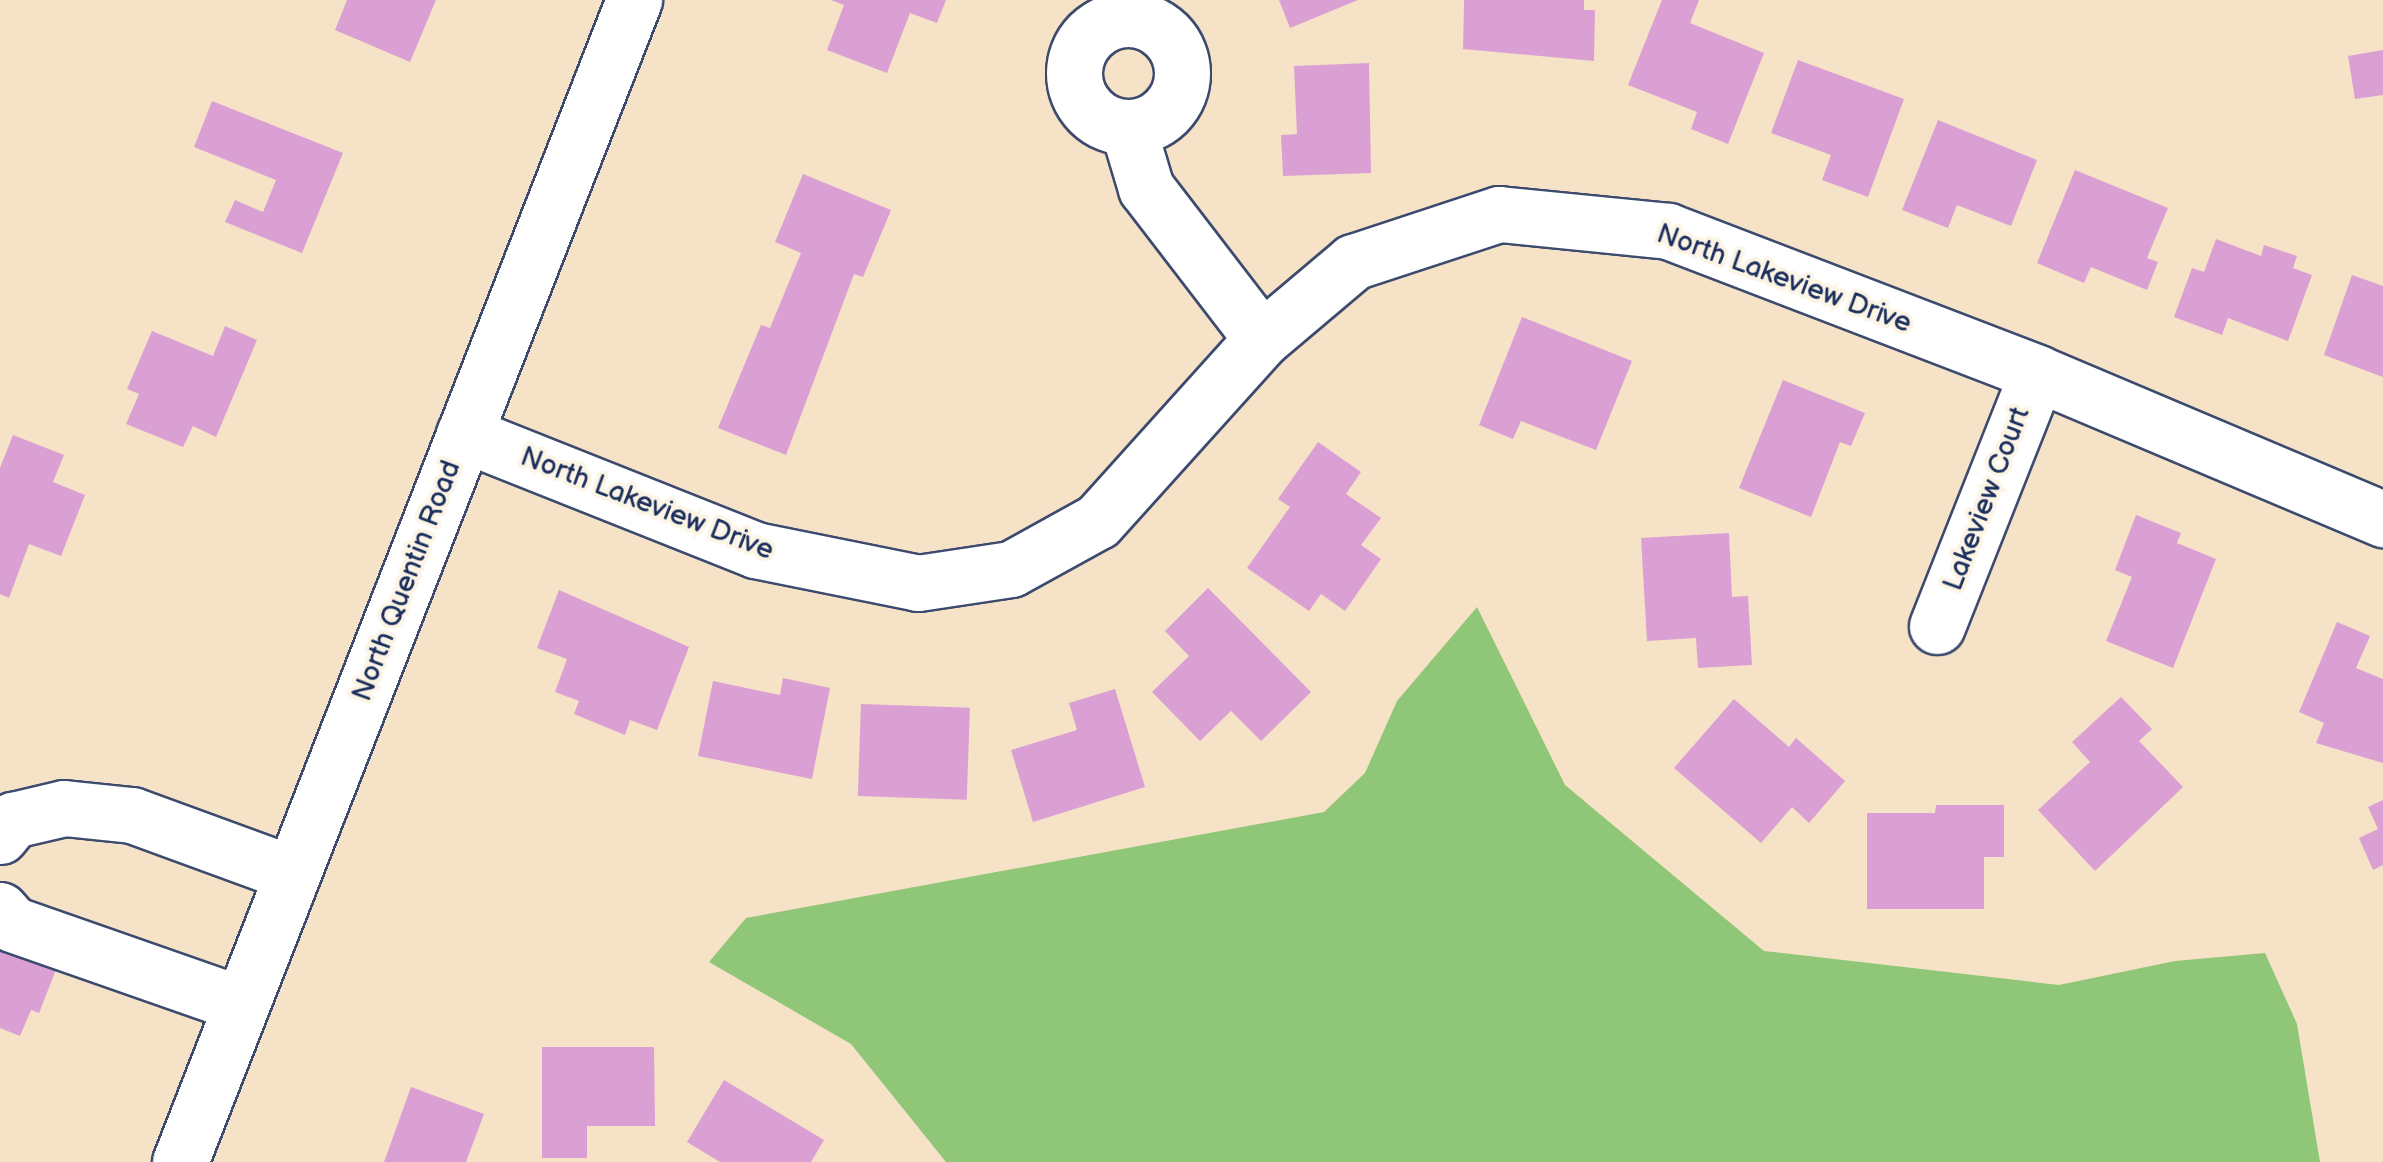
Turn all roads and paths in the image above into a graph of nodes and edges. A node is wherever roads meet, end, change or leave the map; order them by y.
1 (634, 0) edge
2 (1128, 128) dead end
3 (1262, 339) junction
4 (2036, 373) junction
5 (464, 434) junction
6 (2383, 519) edge
7 (1937, 626) dead end
8 (0, 836) edge
9 (292, 874) junction
10 (0, 910) edge
11 (241, 1004) junction
12 (180, 1162) edge

1 - 5 street, North Quentin Road
2 - 3 street
3 - 4 street, North Lakeview Drive
3 - 5 street, North Lakeview Drive
4 - 6 street, North Lakeview Drive
4 - 7 street, Lakeview Court
5 - 9 street, North Quentin Road
8 - 9 street
9 - 11 street, North Quentin Road
10 - 11 street
11 - 12 street, North Quentin Road

